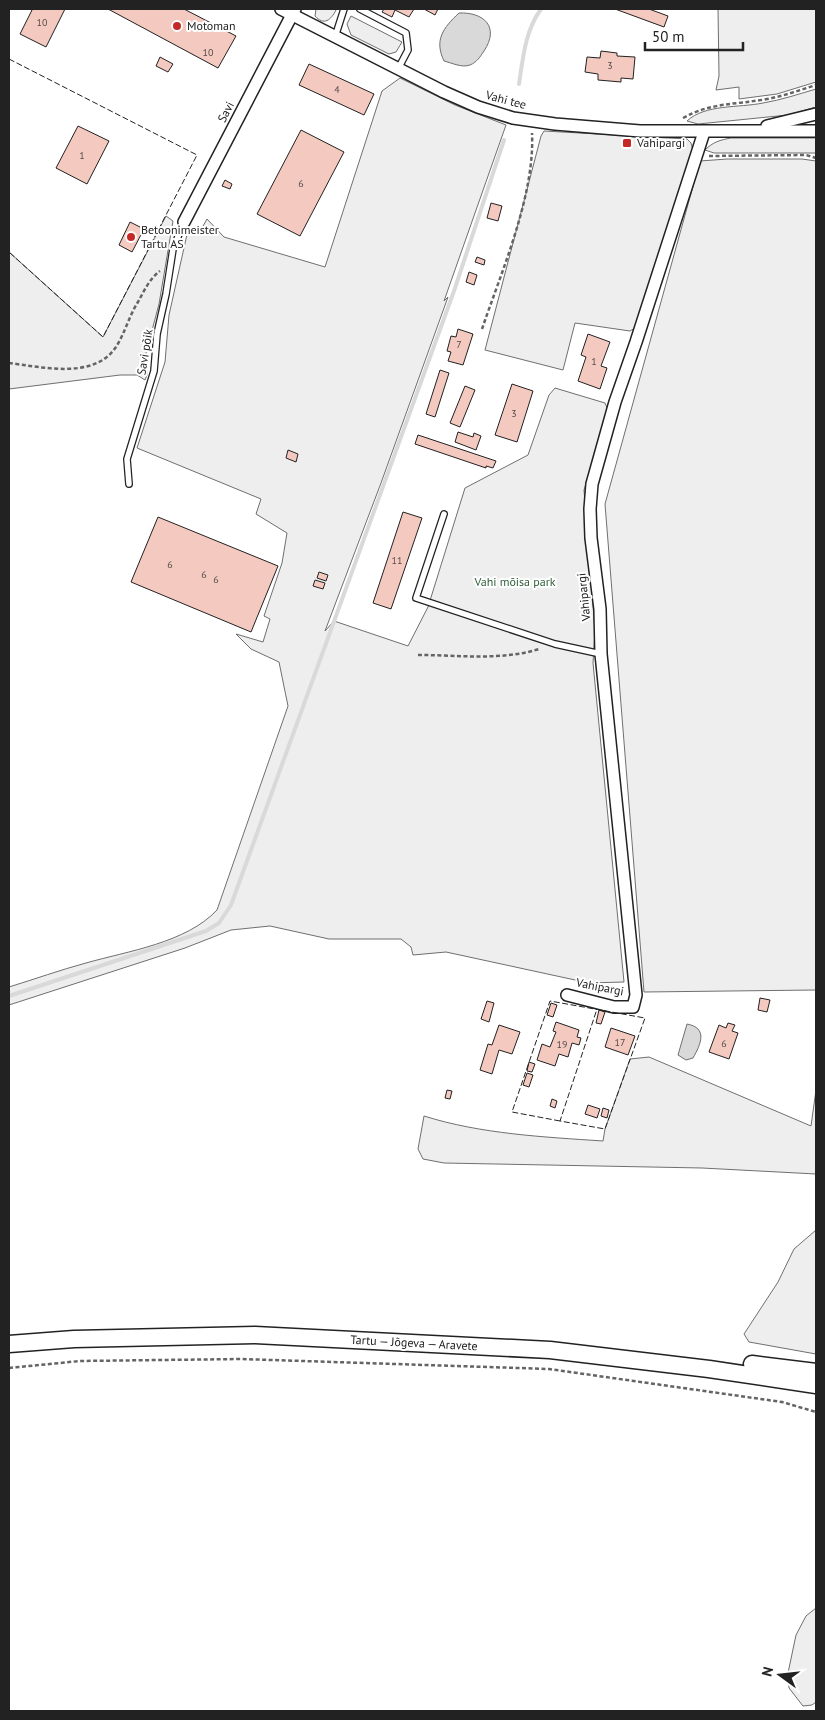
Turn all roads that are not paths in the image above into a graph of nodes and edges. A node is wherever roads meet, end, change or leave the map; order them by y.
1 (281, 9) edge
2 (344, 9) edge
3 (360, 9) edge
4 (294, 12) edge
5 (335, 37) junction
6 (398, 69) junction
7 (816, 114) edge
8 (747, 131) junction
9 (816, 131) edge
10 (704, 132) junction
11 (184, 222) joint
12 (129, 484) dead end
13 (444, 514) dead end
14 (602, 654) junction
15 (567, 995) dead end
16 (9, 1344) edge
17 (709, 1369) junction
18 (816, 1372) edge
19 (816, 1385) edge

1 - 4 street, Vahi tee
2 - 5 lane
3 - 6 lane
4 - 5 street, Vahi tee
4 - 11 street, Savi
5 - 6 street, Vahi tee
6 - 10 street, Vahi tee
7 - 8 street
8 - 9 street
8 - 10 street, Vahi tee
10 - 14 street, Vahipargi
11 - 12 lane, Savi põik
13 - 14 lane
14 - 15 street, Vahipargi
16 - 17 main road, Tartu — Jõgeva — Aravete
17 - 18 main road
17 - 19 main road, Tartu — Jõgeva — Aravete

